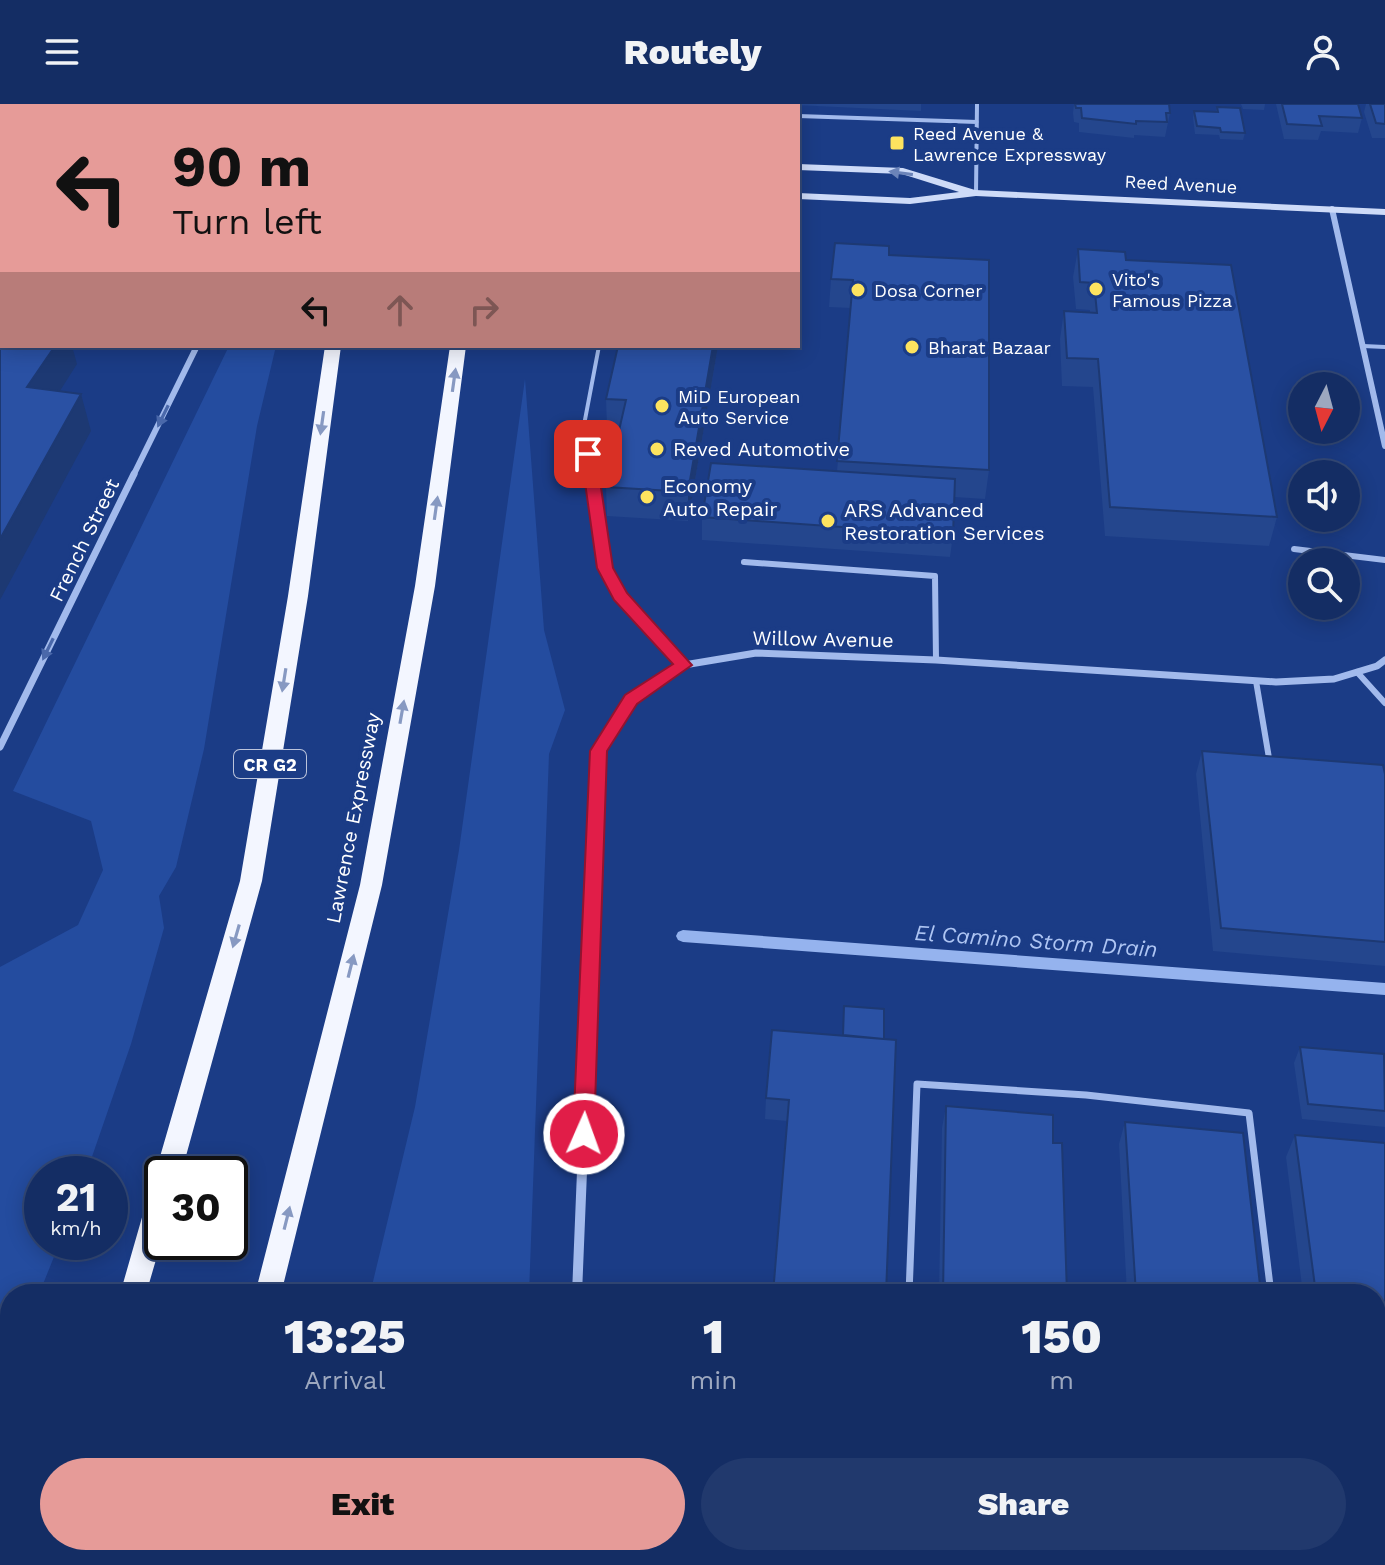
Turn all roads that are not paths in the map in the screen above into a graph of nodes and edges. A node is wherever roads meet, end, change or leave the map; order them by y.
1 (977, 104) edge
2 (800, 116) edge
3 (977, 122) junction
4 (800, 167) edge
5 (976, 193) junction
6 (800, 196) edge
7 (1332, 209) junction
8 (1385, 212) edge
9 (1363, 346) junction
10 (1385, 347) edge
11 (196, 348) edge
12 (333, 348) edge
13 (458, 348) edge
14 (599, 348) edge
15 (1385, 446) edge
16 (1360, 557) edge
17 (1385, 560) edge
18 (744, 562) dead end
19 (936, 660) junction
20 (1385, 660) edge
21 (684, 665) junction
22 (1357, 672) junction
23 (1256, 681) junction
24 (1385, 703) edge
25 (0, 747) edge
26 (1284, 765) edge
27 (173, 1156) edge
28 (144, 1256) edge
29 (136, 1284) edge
30 (271, 1284) edge
31 (577, 1284) edge
32 (909, 1284) edge
33 (1270, 1284) edge

1 - 3 lane
2 - 3 lane
3 - 5 lane
5 -> 4 main road, Reed Avenue
5 - 6 main road, Reed Avenue
5 - 7 main road, Reed Avenue
7 - 8 main road, Reed Avenue
7 - 9 street
9 - 10 lane
9 - 15 street
11 -> 25 street, French Street
12 -> 27 highway, CR G2
30 -> 13 highway, Lawrence Expressway
14 - 21 lane
16 - 17 lane
18 - 19 lane
19 - 21 street, Willow Avenue
19 - 23 street, Willow Avenue
20 - 22 street, Willow Avenue
21 - 31 street, Willow Avenue
22 - 23 street, Willow Avenue
22 - 24 lane
23 - 26 lane
28 - 29 highway
32 - 33 lane

